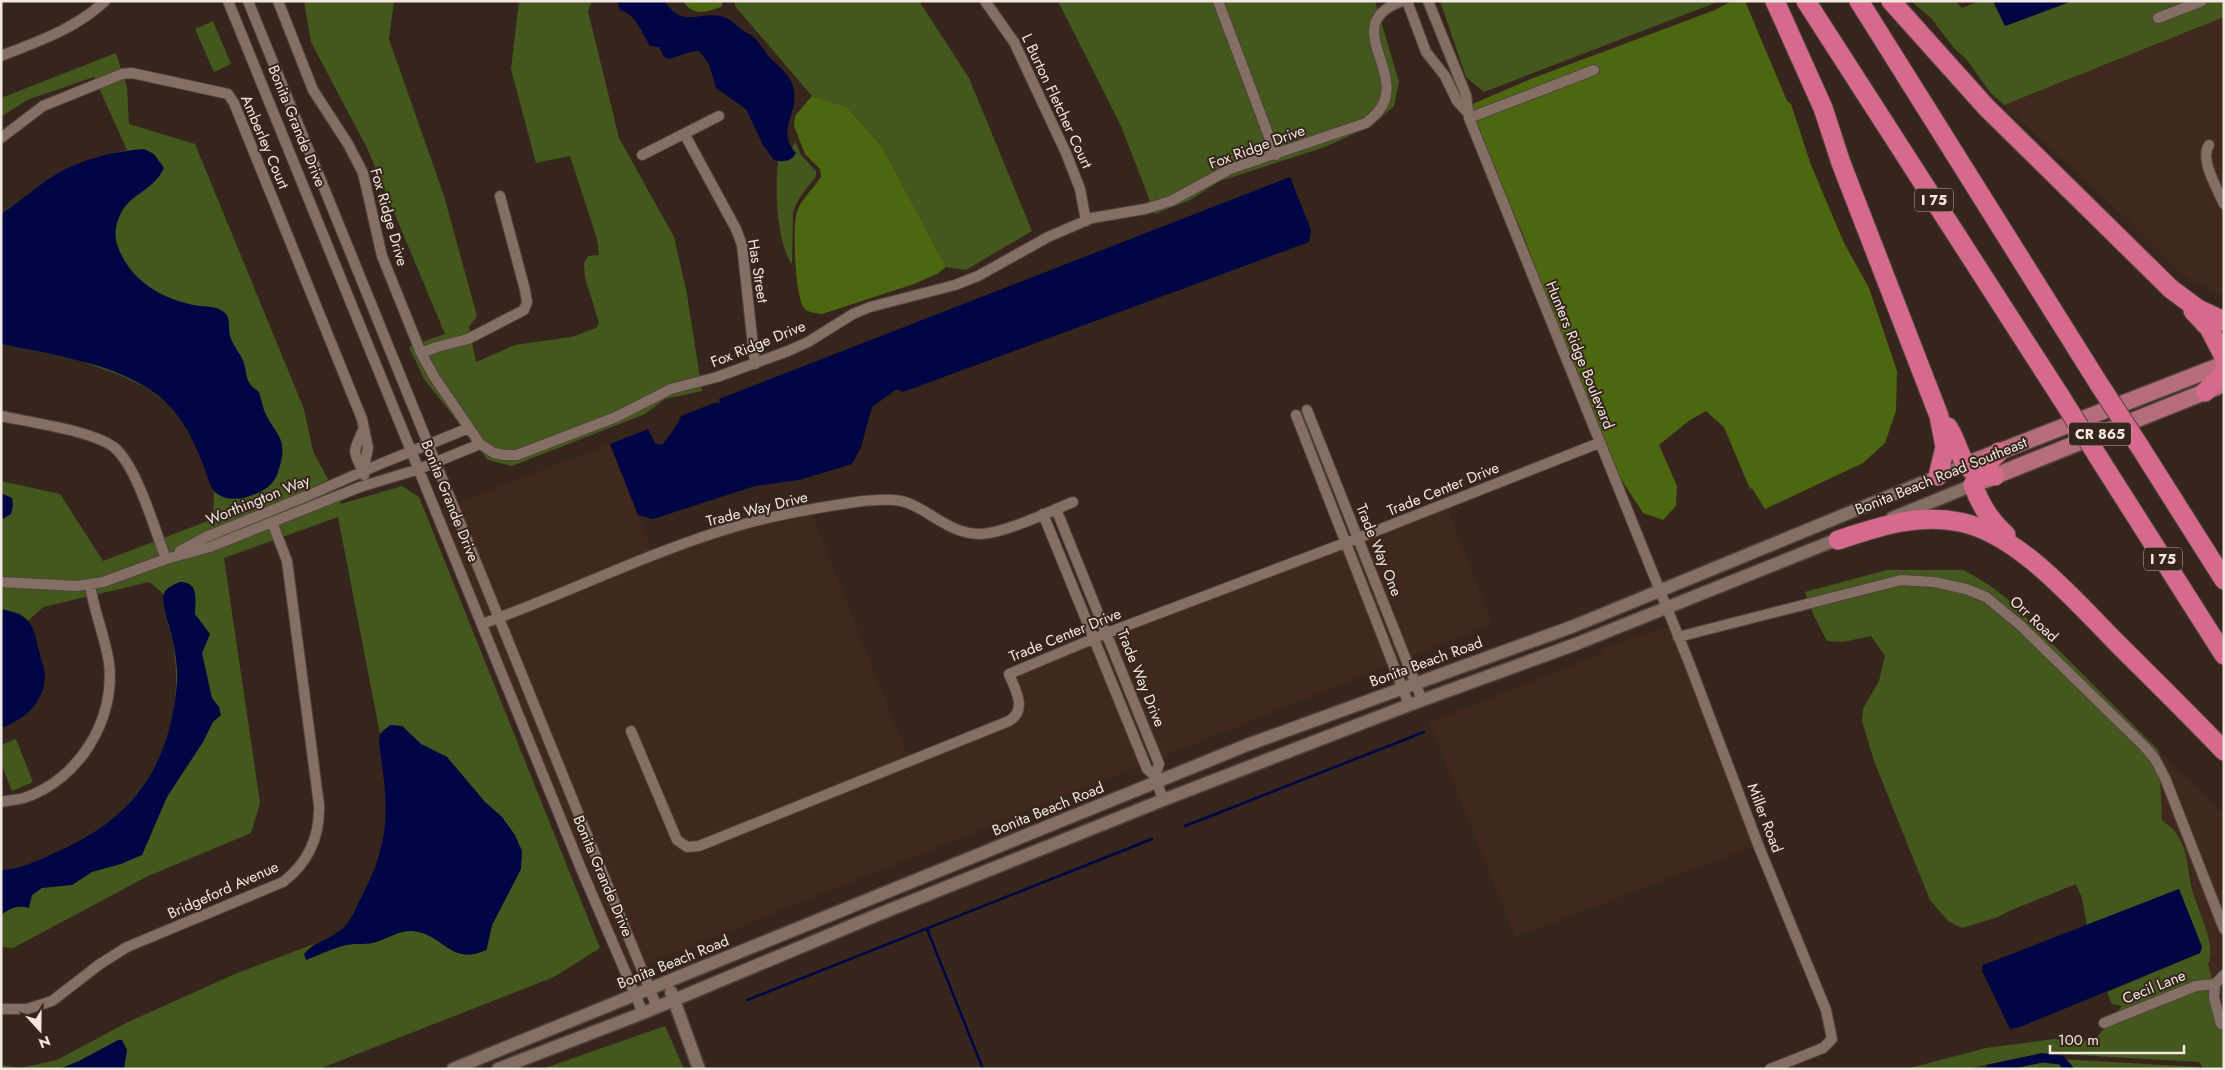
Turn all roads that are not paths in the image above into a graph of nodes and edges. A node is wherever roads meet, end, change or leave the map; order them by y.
1 (105, 1) edge
2 (248, 1) edge
3 (278, 1) edge
4 (985, 1) edge
5 (1218, 1) edge
6 (1402, 1) edge
7 (1407, 1) edge
8 (1428, 1) edge
9 (1775, 1) edge
10 (1806, 1) edge
11 (1859, 1) edge
12 (1890, 1) edge
13 (2202, 1) edge
14 (229, 2) edge
15 (2158, 18) dead end
16 (1, 56) edge
17 (1594, 70) dead end
18 (1468, 115) junction
19 (719, 116) dead end
20 (685, 135) junction
21 (1, 138) edge
22 (2209, 145) dead end
23 (642, 155) dead end
24 (1276, 155) junction
25 (500, 196) dead end
26 (2224, 204) edge
27 (1086, 221) junction
28 (2171, 289) junction
29 (2224, 321) edge
30 (421, 353) junction
31 (2224, 357) edge
32 (755, 364) junction
33 (2220, 374) edge
34 (2205, 392) joint
35 (1307, 410) dead end
36 (1296, 415) dead end
37 (1, 416) edge
38 (1939, 416) junction
39 (469, 428) junction
40 (1599, 442) junction
41 (480, 444) junction
42 (429, 445) junction
43 (412, 452) junction
44 (1999, 452) joint
45 (436, 462) junction
46 (419, 469) junction
47 (363, 472) junction
48 (1978, 475) junction
49 (1938, 476) junction
50 (366, 485) junction
51 (1073, 502) dead end
52 (1056, 509) junction
53 (1043, 514) junction
54 (272, 522) junction
55 (1358, 538) junction
56 (1838, 540) junction
57 (1346, 543) junction
58 (166, 559) junction
59 (2047, 573) junction
60 (2224, 580) edge
61 (1, 582) edge
62 (90, 585) junction
63 (1659, 592) junction
64 (1666, 609) junction
65 (499, 618) junction
66 (482, 624) junction
67 (1107, 633) junction
68 (1678, 637) junction
69 (1094, 639) junction
70 (2224, 655) edge
71 (1416, 683) junction
72 (1402, 688) junction
73 (1422, 700) junction
74 (1409, 705) junction
75 (631, 731) dead end
76 (2224, 751) edge
77 (1156, 779) junction
78 (1163, 800) junction
79 (1, 802) edge
80 (2224, 929) edge
81 (2224, 975) edge
82 (667, 983) junction
83 (2215, 984) junction
84 (650, 990) junction
85 (636, 996) junction
86 (674, 1000) junction
87 (657, 1007) junction
88 (1, 1009) edge
89 (643, 1013) junction
90 (2104, 1023) dead end
91 (2220, 1024) dead end
92 (453, 1069) edge
93 (498, 1069) edge
94 (699, 1069) edge
95 (1770, 1069) edge

1 - 16 street
2 - 42 street, Bonita Grande Drive
3 - 30 street, Fox Ridge Drive
4 - 27 street, L Burton Fletcher Court
5 - 24 street
6 - 24 street, Fox Ridge Drive
7 - 18 street, Hunters Ridge Boulevard
8 - 18 street, Hunters Ridge Boulevard
9 - 38 highway
10 - 70 highway, I 75, bridge
11 - 60 highway, I 75, bridge
12 - 28 highway
13 - 15 street
14 - 43 street, Bonita Grande Drive
17 - 18 street
18 - 40 street, Hunters Ridge Boulevard
19 - 20 street
20 - 23 street
20 - 32 street, Has Street
21 - 47 street, Amberley Court
22 - 26 street
24 - 27 street, Fox Ridge Drive
25 - 30 street
27 - 32 street, Fox Ridge Drive
28 - 29 highway
28 - 31 highway
30 - 39 street, Fox Ridge Drive
32 - 41 street, Fox Ridge Drive
33 - 34 highway
33 - 44 main road, Bonita Beach Road Southeast / CR 865
34 - 48 main road, Bonita Beach Road Southeast / CR 865
35 - 55 street, Trade Way One
36 - 57 street, Trade Way One
37 - 58 street
38 - 48 highway
38 - 49 highway
39 - 41 street, Fox Ridge Drive
39 - 42 street, Worthington Way
40 - 55 street, Trade Center Drive
40 - 63 street, Hunters Ridge Boulevard
41 - 45 street, Worthington Way
42 - 43 street, Worthington Way
42 - 45 street, Bonita Grande Drive
43 - 46 street, Bonita Grande Drive
43 - 47 street, Worthington Way
44 - 48 highway
45 - 46 street, Worthington Way
45 - 65 street, Bonita Grande Drive
46 - 50 street, Worthington Way
46 - 66 street, Bonita Grande Drive
47 - 50 street
47 - 58 street, Worthington Way
48 - 49 street, Bonita Beach Road Southeast / CR 865
48 - 56 street, Bonita Beach Road Southeast / CR 865
48 - 59 highway
49 - 63 street, Bonita Beach Road Southeast / CR 865
50 - 54 street, Worthington Way
51 - 52 street, Trade Way Drive
52 - 53 street, Trade Way Drive
52 - 67 street, Trade Way Drive
53 - 65 street, Trade Way Drive
53 - 69 street, Trade Way Drive
54 - 58 street, Worthington Way
54 - 88 street, Bridgeford Avenue
55 - 57 street, Trade Center Drive
55 - 71 street, Trade Way One
56 - 59 highway
56 - 64 street, Bonita Beach Road Southeast / CR 865
57 - 67 street, Trade Center Drive
57 - 72 street, Trade Way One
58 - 62 street, Worthington Way
59 - 76 highway
61 - 62 street, Worthington Way
62 - 79 street
63 - 64 street, Hunters Ridge Boulevard
63 - 71 street, Bonita Beach Road / CR 865
64 - 68 street, Miller Road
64 - 73 street, CR 865
65 - 66 street, Trade Way Drive
65 - 84 street, Bonita Grande Drive
66 - 85 street, Bonita Grande Drive
67 - 69 street, Trade Center Drive
67 - 77 street, Trade Way Drive
68 - 80 street, Orr Road
68 - 95 street, Miller Road
69 - 75 street, Trade Center Drive
69 - 77 street, Trade Way Drive
71 - 72 street, Bonita Beach Road / CR 865
71 - 73 street, Trade Way One
72 - 74 street, Trade Way One
72 - 77 street, Bonita Beach Road / CR 865
73 - 74 street, CR 865
74 - 78 street, CR 865
77 - 78 street, Trade Way Drive
77 - 82 street, Bonita Beach Road / CR 865
78 - 86 street, CR 865
81 - 83 street
82 - 84 street, Bonita Beach Road / CR 865
82 - 86 street
83 - 90 street, Cecil Lane
83 - 91 street
84 - 85 street, Bonita Beach Road / CR 865
84 - 87 street, Bonita Grande Drive
85 - 89 street, Bonita Grande Drive
85 - 92 street, Bonita Beach Road / CR 865
86 - 87 street, CR 865
86 - 94 street
87 - 89 street, CR 865
89 - 93 street, CR 865

